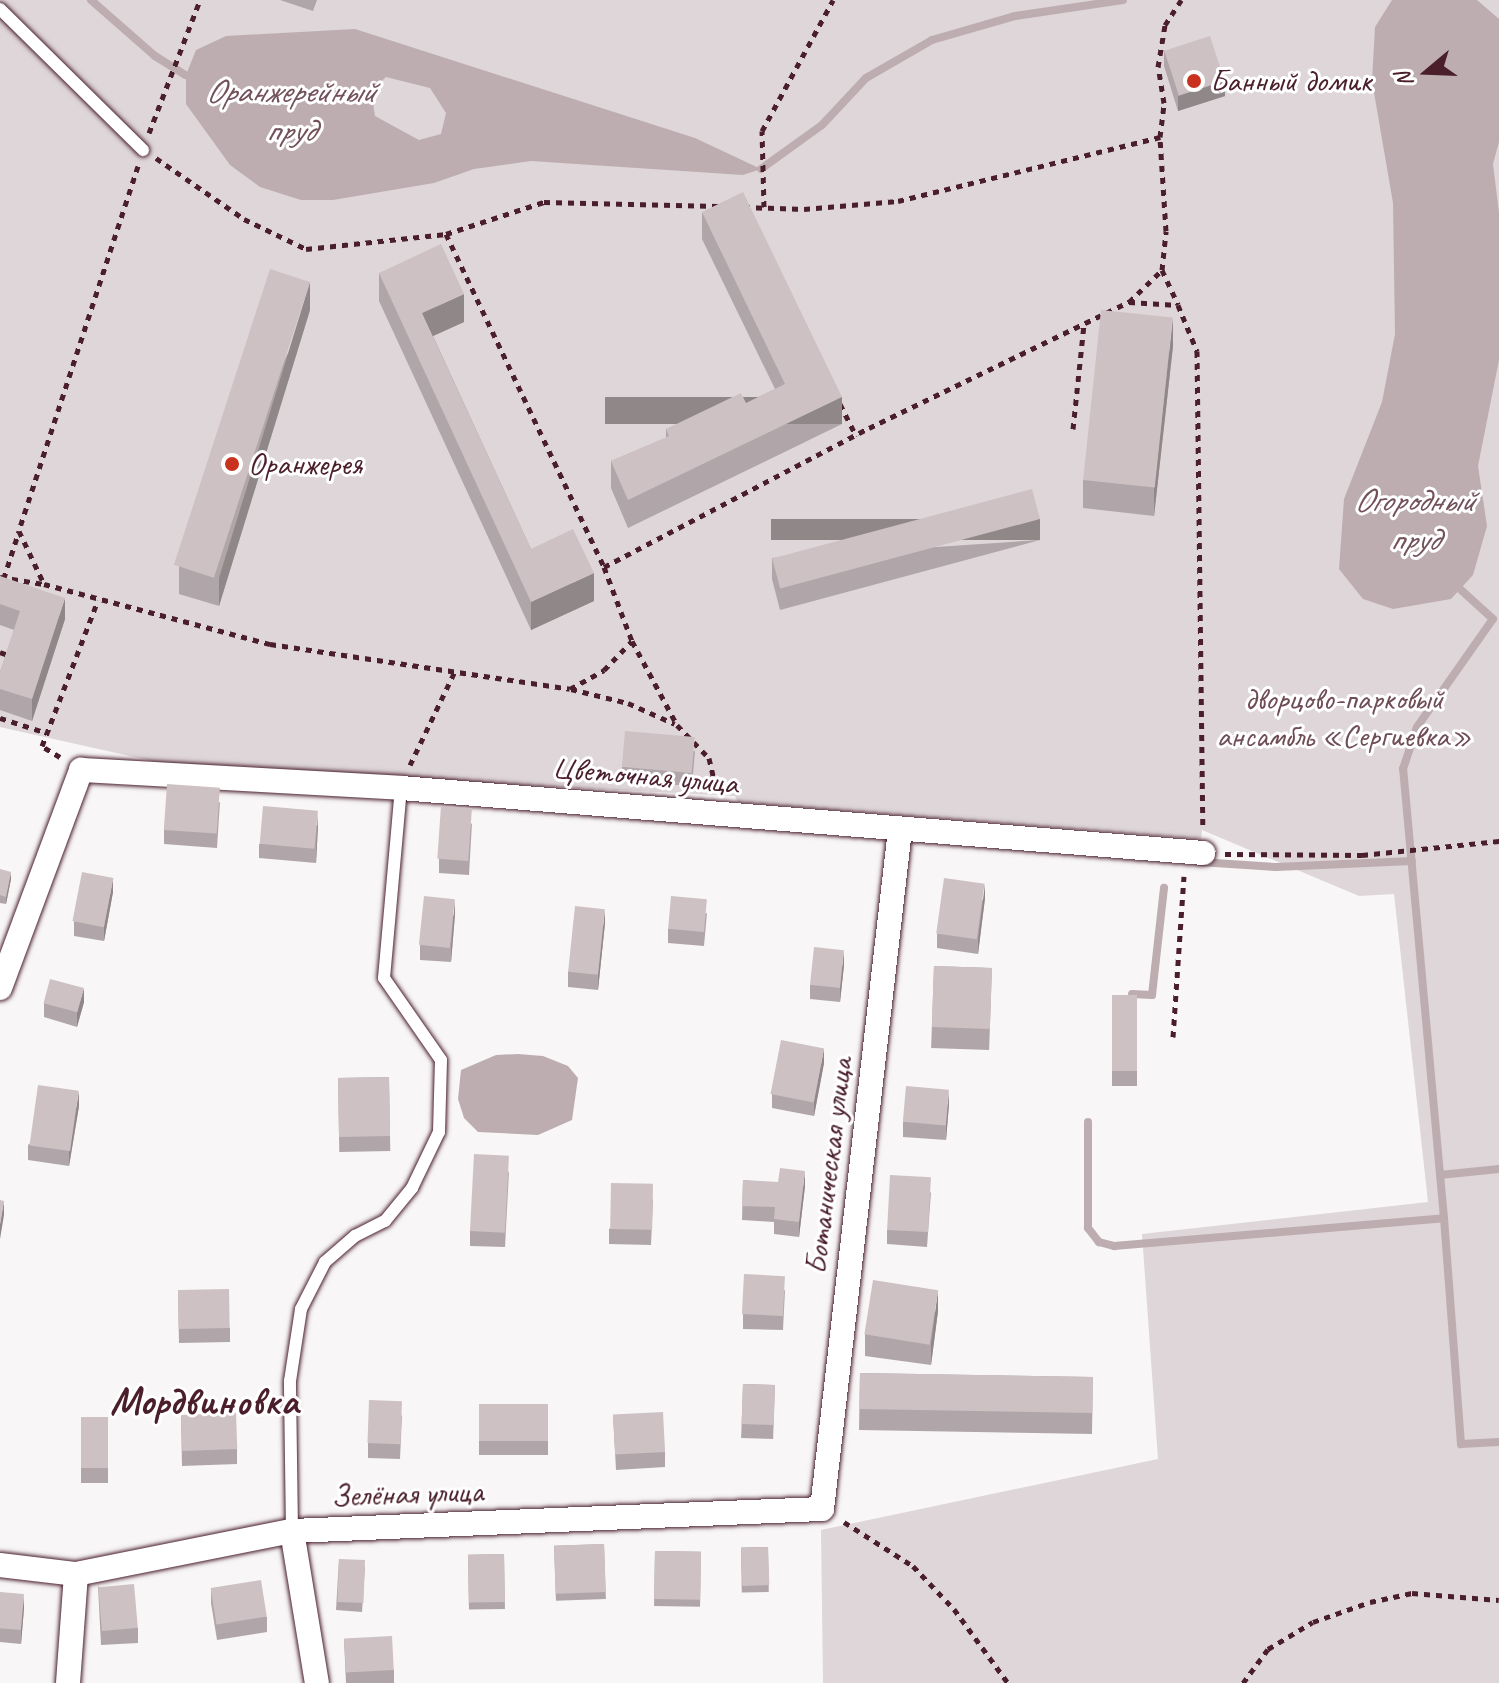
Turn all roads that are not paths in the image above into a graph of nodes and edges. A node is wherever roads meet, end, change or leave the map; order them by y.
1 (0, 9) edge
2 (143, 150) road end
3 (402, 784) junction
4 (900, 830) junction
5 (1194, 852) road end
6 (0, 988) edge
7 (822, 1509) joint
8 (292, 1531) junction
9 (0, 1565) edge
10 (76, 1574) junction
11 (68, 1683) edge
12 (317, 1683) edge

1 - 2 lane
3 - 4 street, Цветочная улица
3 - 6 street, Цветочная улица
3 - 8 lane
4 - 5 street, Цветочная улица
4 - 7 street, Ботаническая улица
7 - 8 street, Зелёная улица
8 - 10 street, Зелёная улица
8 - 12 street
9 - 10 street, Зелёная улица
10 - 11 street

